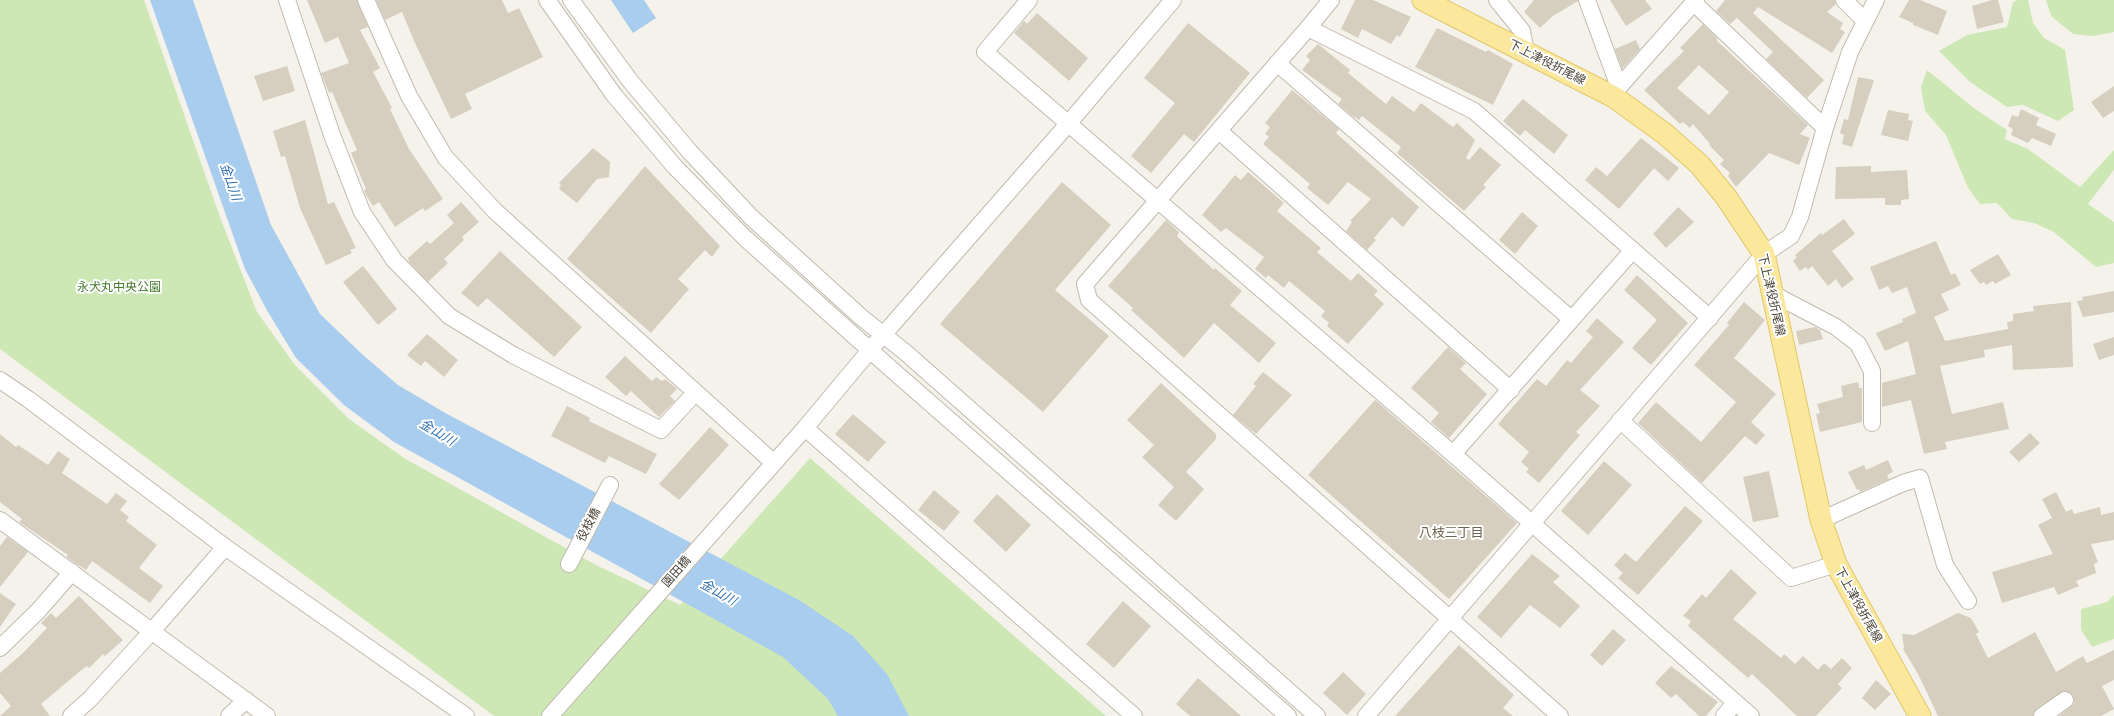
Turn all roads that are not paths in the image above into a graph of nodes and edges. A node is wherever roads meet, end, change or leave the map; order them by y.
1 (287, 0) edge
2 (366, 0) edge
3 (548, 0) edge
4 (571, 0) edge
5 (1029, 0) edge
6 (1173, 0) edge
7 (1331, 0) edge
8 (1423, 0) edge
9 (1497, 0) edge
10 (1588, 0) edge
11 (1844, 0) edge
12 (1876, 0) edge
13 (1695, 1) edge
14 (1865, 21) junction
15 (1308, 28) junction
16 (1526, 52) junction
17 (1277, 63) junction
18 (1617, 92) junction
19 (1068, 124) junction
20 (1825, 128) junction
21 (1219, 131) junction
22 (1157, 202) junction
23 (1633, 250) junction
24 (1764, 254) junction
25 (1773, 294) junction
26 (1710, 318) junction
27 (1571, 319) junction
28 (884, 334) junction
29 (870, 350) junction
30 (0, 380) edge
31 (1510, 390) junction
32 (695, 393) junction
33 (1620, 420) junction
34 (1872, 423) dead end
35 (805, 428) junction
36 (1453, 454) junction
37 (774, 462) junction
38 (610, 485) dead end
39 (0, 520) edge
40 (1821, 520) junction
41 (1532, 524) junction
42 (224, 547) junction
43 (569, 564) dead end
44 (1836, 564) junction
45 (72, 572) junction
46 (1968, 601) dead end
47 (1451, 618) junction
48 (152, 631) junction
49 (0, 648) edge
50 (246, 700) junction
51 (2065, 700) dead end
52 (1736, 703) junction
53 (71, 716) edge
54 (229, 716) edge
55 (267, 716) edge
56 (466, 716) edge
57 (550, 716) edge
58 (1134, 716) edge
59 (1288, 716) edge
60 (1317, 716) edge
61 (1366, 716) edge
62 (1560, 716) edge
63 (1724, 716) edge
64 (1751, 716) edge
65 (1920, 716) edge
66 (2042, 716) edge

1 - 32 street
2 - 32 street
3 - 29 street
4 - 28 street
5 - 19 street
6 - 19 street, 園田橋
7 - 15 street
8 - 16 main road, 下上津役折尾線
9 - 16 street
10 - 18 street
11 - 14 street
12 - 14 street
13 - 18 street
13 - 20 street
14 - 20 street
15 - 17 street
15 - 23 street
16 - 18 main road, 下上津役折尾線
17 - 21 street
17 - 27 street
18 - 24 main road, 下上津役折尾線
19 - 22 street
19 - 28 street, 園田橋
20 - 24 street
21 - 22 street
21 - 31 street
22 - 36 street
22 - 47 street
23 - 26 street
23 - 27 street
24 - 25 main road, 下上津役折尾線
24 - 26 street
25 - 34 street
25 - 40 main road, 下上津役折尾線
26 - 33 street
27 - 31 street
28 - 29 street, 園田橋
28 - 60 street
29 - 35 street, 園田橋
29 - 59 street
30 - 42 street
31 - 36 street
32 - 37 street
33 - 41 street
33 - 44 street
35 - 37 street, 園田橋
35 - 58 street
36 - 41 street
37 - 57 street, 園田橋
38 - 43 street, 役枝橋
39 - 45 street
40 - 44 main road, 下上津役折尾線
40 - 46 street
41 - 47 street
41 - 52 street
42 - 48 street
42 - 56 street
44 - 65 main road, 下上津役折尾線
45 - 48 street
45 - 49 street
47 - 61 street
47 - 62 street
48 - 50 street
48 - 53 street
50 - 54 street
50 - 55 street
51 - 66 street
52 - 63 street
52 - 64 street

